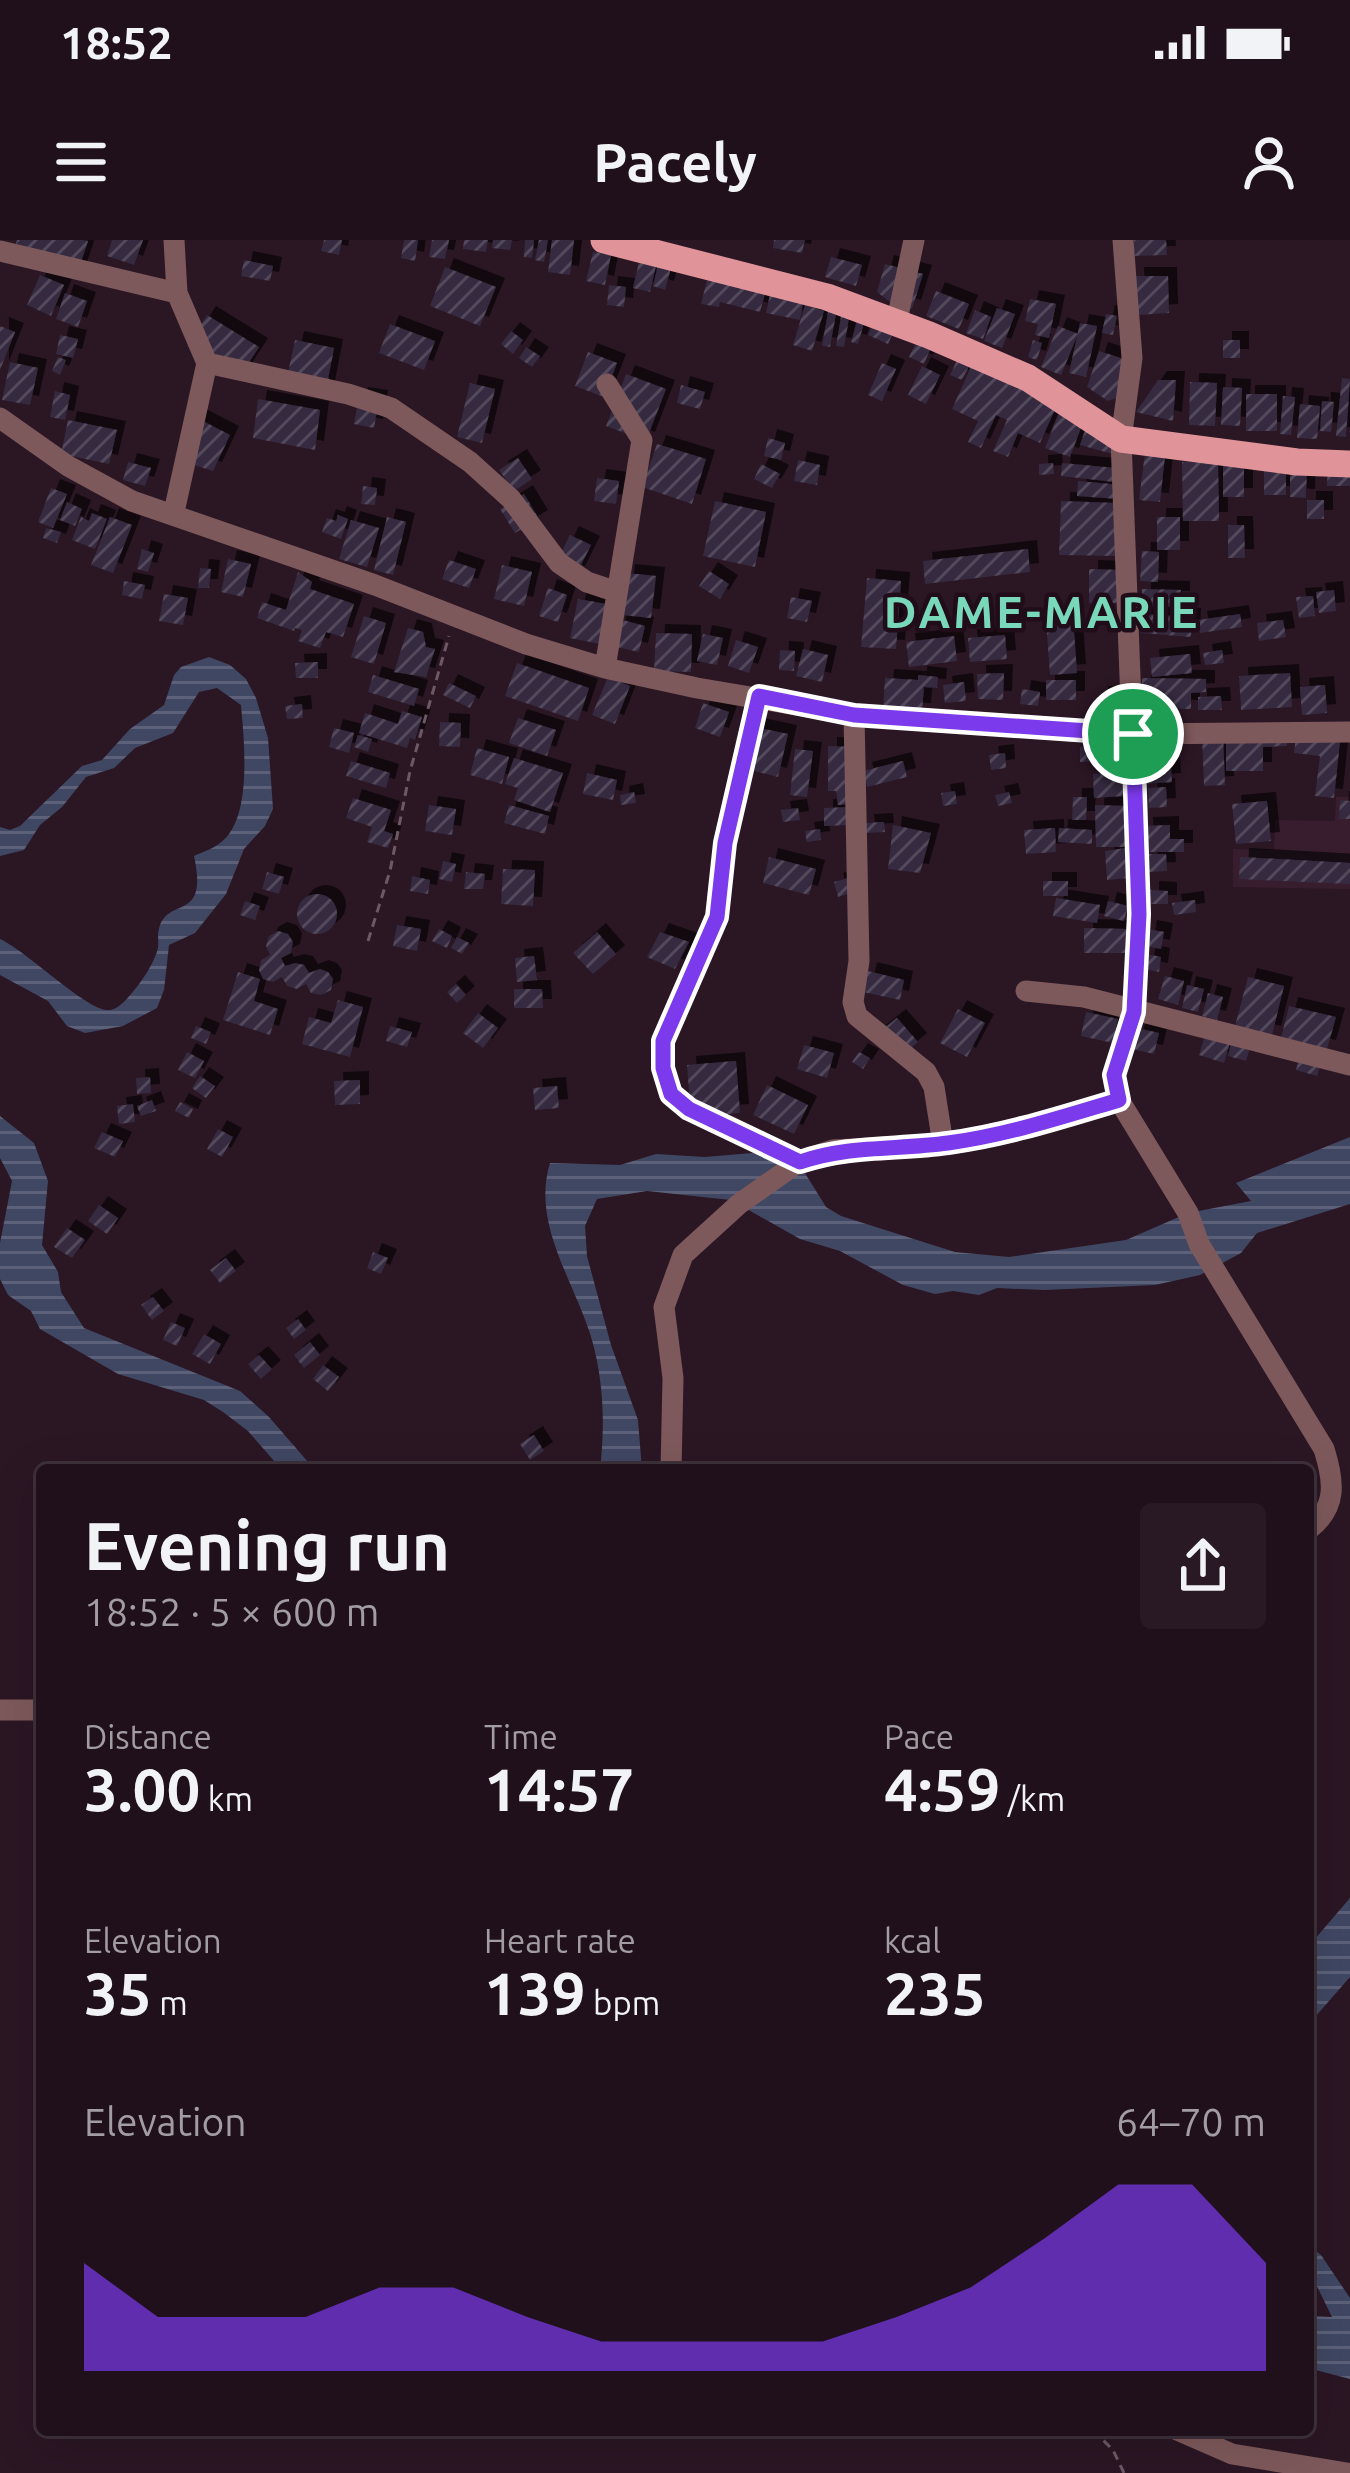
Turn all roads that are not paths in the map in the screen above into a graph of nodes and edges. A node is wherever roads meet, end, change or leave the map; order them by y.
1 (174, 240) edge
2 (604, 240) edge
3 (914, 240) edge
4 (1123, 240) edge
5 (0, 251) edge
6 (177, 293) junction
7 (896, 325) junction
8 (207, 363) junction
9 (607, 384) dead end
10 (0, 418) edge
11 (1120, 439) junction
12 (1350, 464) edge
13 (174, 512) junction
14 (617, 592) junction
15 (605, 668) junction
16 (759, 696) junction
17 (854, 715) junction
18 (1350, 732) edge
19 (1133, 734) junction
20 (1026, 991) dead end
21 (1134, 1012) junction
22 (1350, 1065) edge
23 (1119, 1100) junction
24 (943, 1144) junction
25 (800, 1162) junction
26 (671, 1464) edge
27 (1314, 1523) edge
28 (0, 1710) edge
29 (36, 1710) edge
30 (1191, 2436) edge
31 (1347, 2473) edge

1 - 6 street
2 - 7 main road
3 - 7 street
4 - 11 street
5 - 6 street
6 - 8 street
7 - 11 main road
8 - 13 street
8 - 14 street
9 - 14 street
10 - 13 street
11 - 12 main road
11 - 19 street
13 - 15 street
14 - 15 street
15 - 16 street
16 - 17 street
16 - 25 street
17 - 19 street
17 - 24 street
18 - 19 street
19 - 21 street
20 - 21 street
21 - 22 street
21 - 23 street
23 - 24 street
23 - 27 street
24 - 25 street
25 - 26 street
28 - 29 street
30 - 31 street

